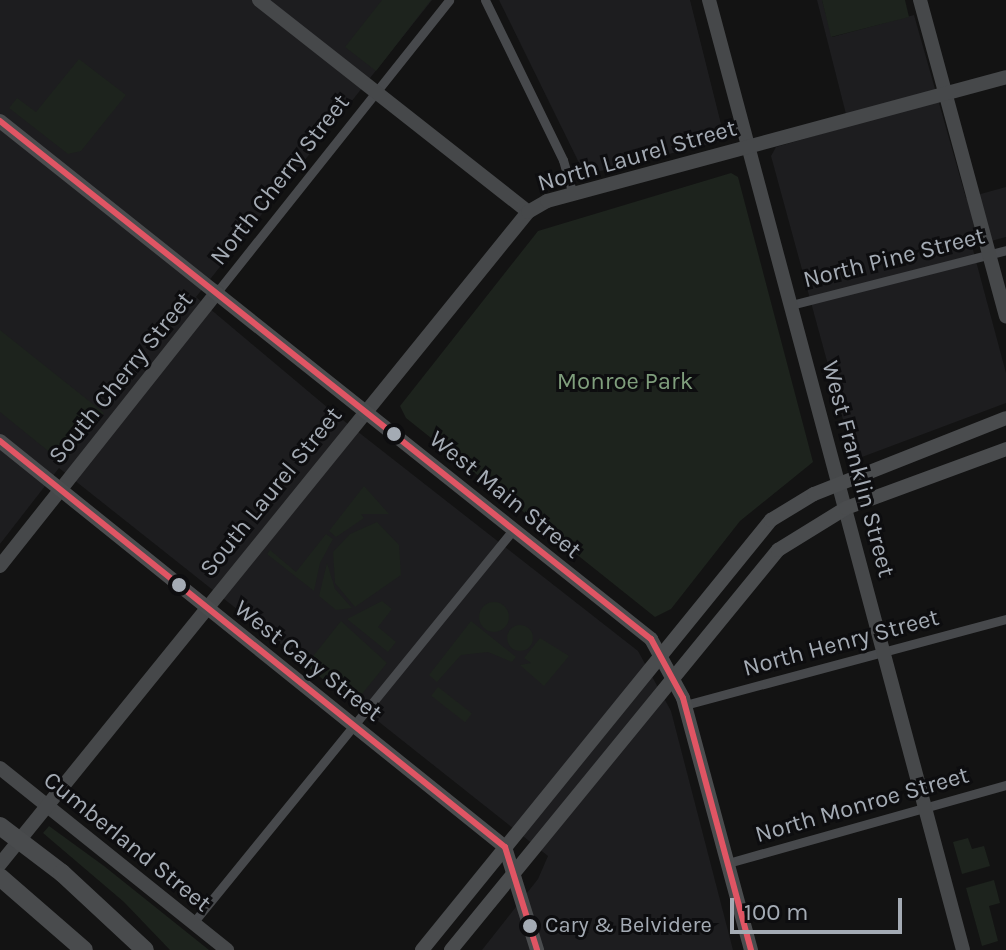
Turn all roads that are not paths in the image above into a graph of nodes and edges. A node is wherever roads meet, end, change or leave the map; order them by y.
1 (259, 0) edge
2 (449, 0) edge
3 (485, 0) edge
4 (709, 0) edge
5 (920, 0) edge
6 (1006, 77) edge
7 (375, 93) junction
8 (946, 93) junction
9 (0, 121) edge
10 (749, 147) junction
11 (573, 195) junction
12 (528, 212) junction
13 (1006, 250) edge
14 (989, 255) junction
15 (217, 292) junction
16 (791, 305) junction
17 (1006, 317) edge
18 (367, 411) junction
19 (1006, 418) edge
20 (0, 441) edge
21 (1006, 449) edge
22 (839, 484) junction
23 (60, 490) junction
24 (846, 508) junction
25 (513, 530) junction
26 (0, 566) edge
27 (205, 608) junction
28 (1006, 619) edge
29 (885, 652) junction
30 (661, 653) junction
31 (675, 676) junction
32 (685, 705) junction
33 (355, 725) junction
34 (0, 768) edge
35 (1006, 785) edge
36 (47, 805) junction
37 (926, 808) junction
38 (0, 826) edge
39 (505, 847) junction
40 (728, 863) junction
41 (0, 864) edge
42 (516, 870) junction
43 (0, 877) edge
44 (28, 898) junction
45 (193, 923) junction
46 (75, 950) edge
47 (84, 950) edge
48 (145, 950) edge
49 (227, 950) edge
50 (422, 950) edge
51 (451, 950) edge
52 (537, 950) edge
53 (751, 950) edge
54 (963, 950) edge

1 - 7 street
2 - 7 street, North Cherry Street
3 - 11 street
4 - 10 street, West Franklin Street
5 - 8 street
6 - 8 street, North Laurel Street
7 - 12 street
7 - 15 street, North Cherry Street
8 - 10 street, North Laurel Street
8 - 14 street
9 - 15 main road, West Main Street
10 - 11 street, North Laurel Street
10 - 16 street, West Franklin Street
11 - 12 street, North Laurel Street
12 - 18 street, North Laurel Street
13 - 14 street, North Pine Street
14 - 16 street, North Pine Street
14 - 17 street
15 - 18 main road, West Main Street
15 - 23 street, South Cherry Street
16 - 22 street, West Franklin Street
18 - 25 main road, West Main Street
18 - 27 street, South Laurel Street
19 - 22 main road
20 - 23 main road, West Cary Street
21 - 24 main road
22 - 24 street, West Franklin Street
22 - 30 main road
23 - 26 street, South Cherry Street
23 - 27 main road, West Cary Street
24 - 29 street, West Franklin Street
24 - 31 main road
25 - 30 main road, West Main Street
25 - 33 street
27 - 33 main road, West Cary Street
27 - 36 street, South Laurel Street
28 - 29 street, North Henry Street
29 - 32 street, North Henry Street
29 - 37 street, West Franklin Street
30 - 31 main road, West Main Street
30 - 39 main road
31 - 32 main road, West Main Street
31 - 42 main road
32 - 40 main road, West Main Street
33 - 39 main road, West Cary Street
33 - 45 street
34 - 36 street, Cumberland Street
35 - 37 street, North Monroe Street
36 - 41 street, South Laurel Street
36 - 45 street, Cumberland Street
37 - 40 street, North Monroe Street
37 - 54 street, West Franklin Street
38 - 48 highway
39 - 42 main road, West Cary Street
39 - 50 main road
40 - 53 main road, West Main Street
42 - 51 main road
42 - 52 main road, West Cary Street
43 - 44 highway
44 - 46 highway
44 - 47 highway
45 - 49 street, Cumberland Street

